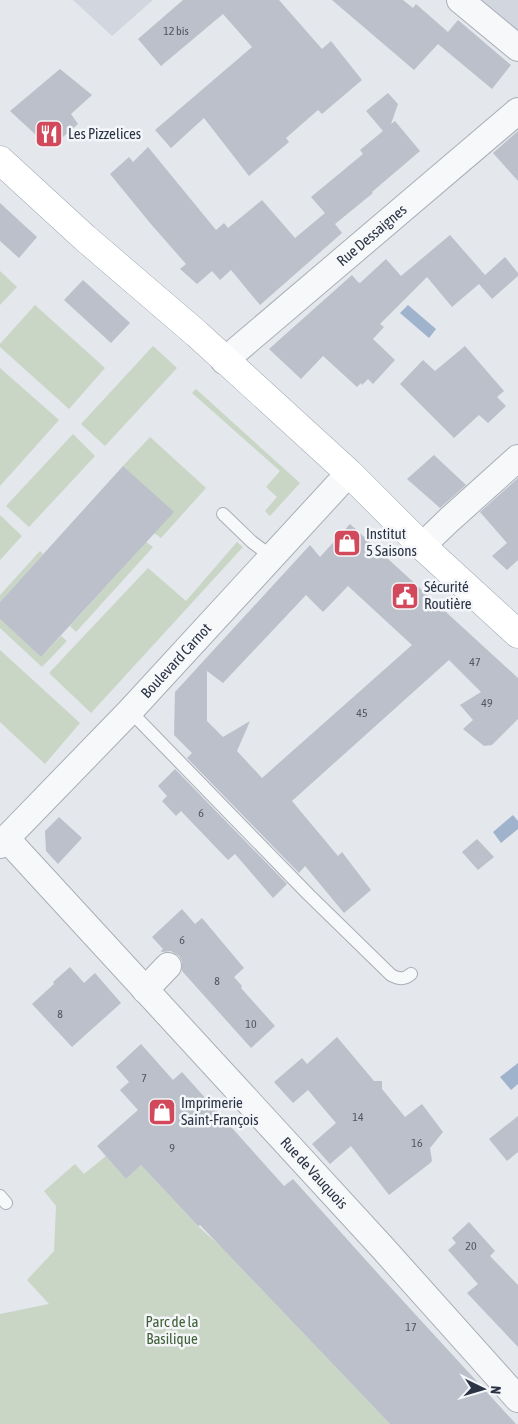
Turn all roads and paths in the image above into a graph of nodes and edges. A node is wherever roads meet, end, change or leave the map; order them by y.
1 (460, 0) edge
2 (518, 48) edge
3 (518, 111) edge
4 (0, 160) edge
5 (224, 361) junction
6 (518, 458) edge
7 (349, 473) junction
8 (223, 514) dead end
9 (422, 546) junction
10 (271, 556) junction
11 (518, 634) edge
12 (130, 711) junction
13 (3, 842) edge
14 (168, 966) dead end
15 (411, 974) dead end
16 (145, 990) junction
17 (518, 1399) edge

1 - 2 street
3 - 5 street, Rue Dessaignes
4 - 5 main road
5 - 7 main road
6 - 9 street
7 - 9 main road
7 - 10 street, Boulevard Carnot
8 - 10 lane
9 - 11 main road
10 - 12 street, Boulevard Carnot
12 - 13 street, Boulevard Carnot
12 - 15 lane
13 - 16 street, Rue de Vauquois
14 - 16 street
16 - 17 street, Rue de Vauquois

